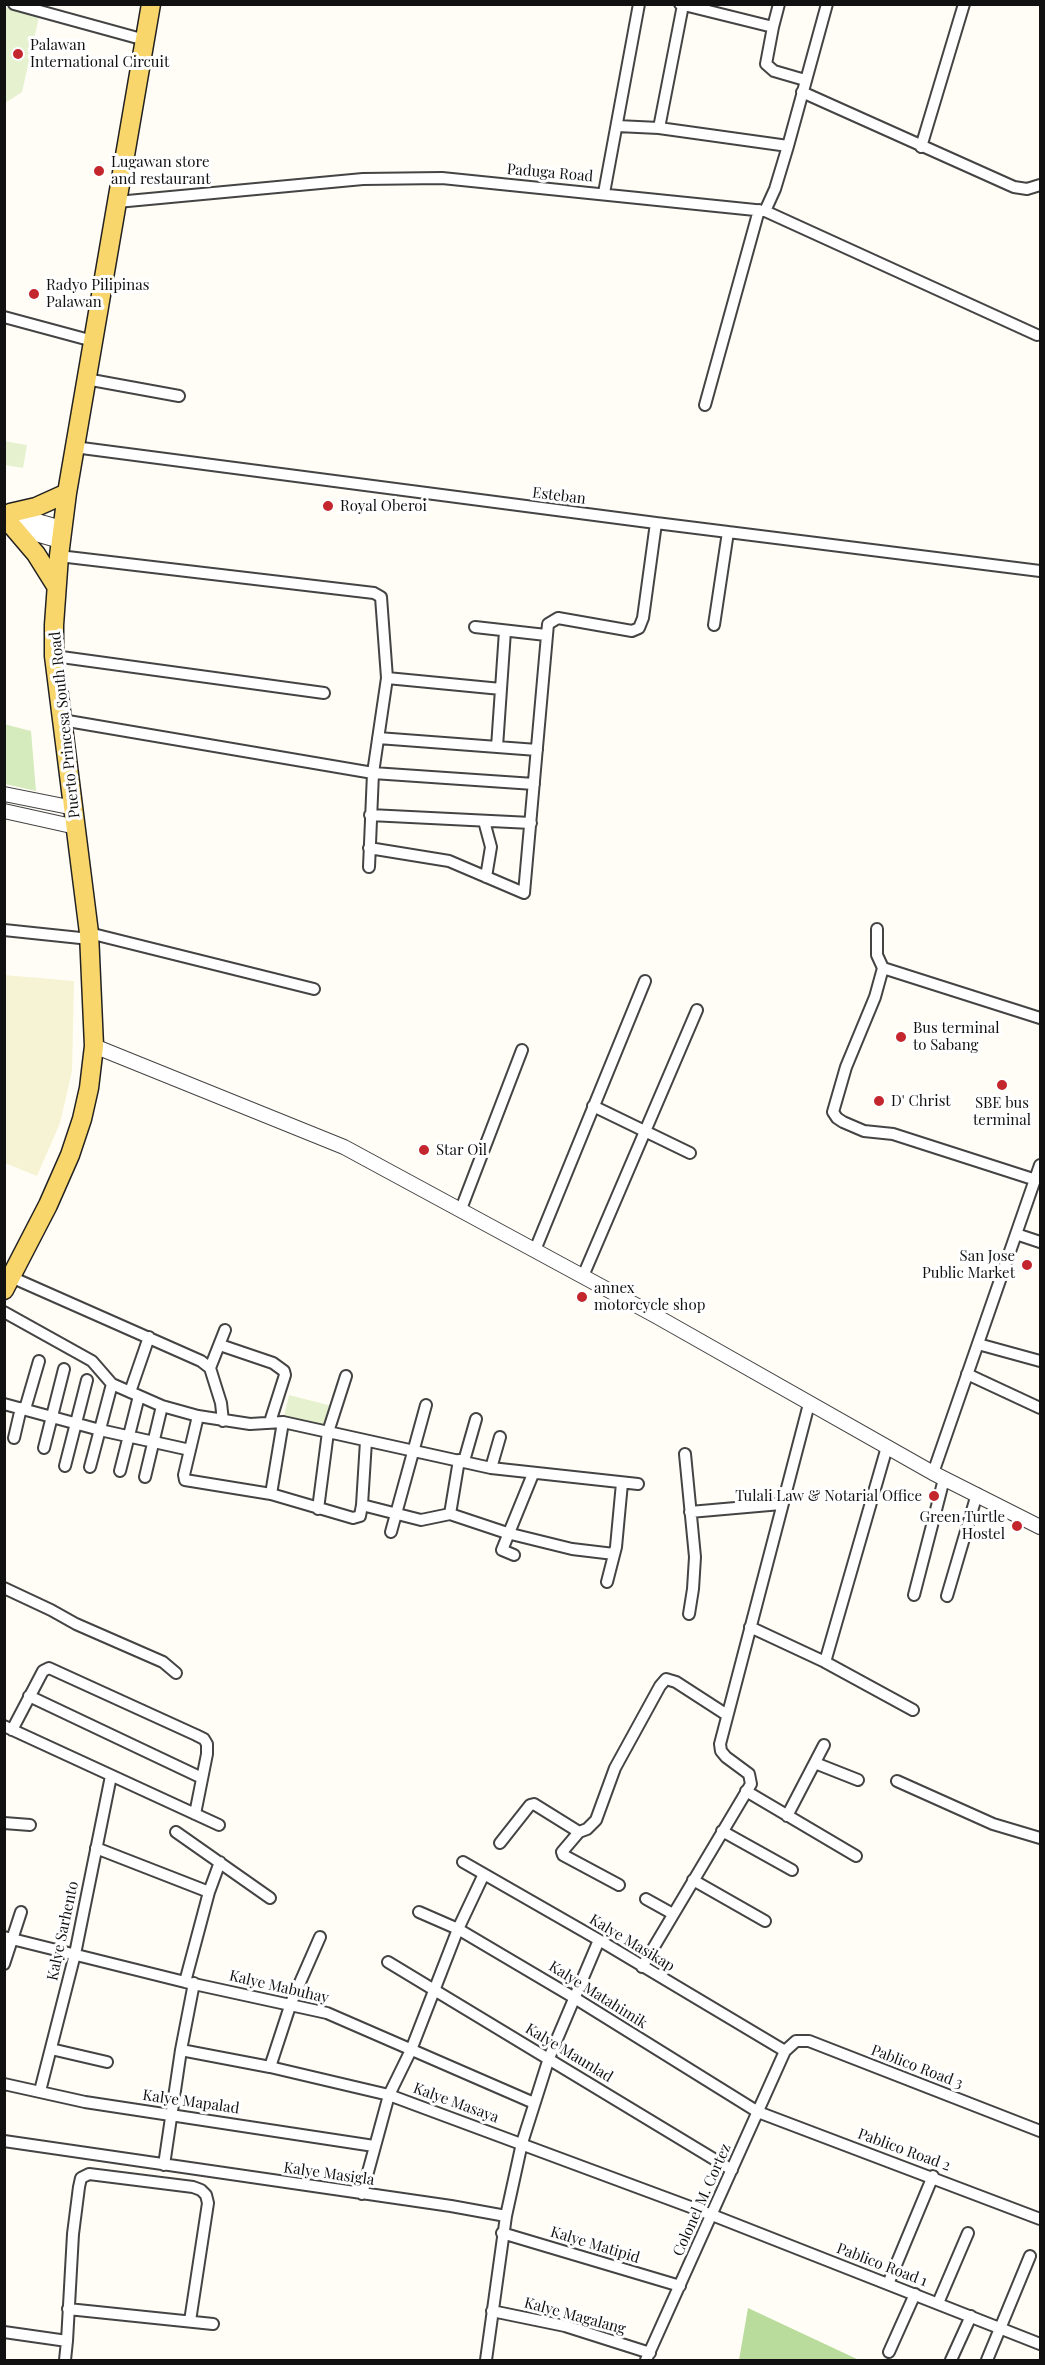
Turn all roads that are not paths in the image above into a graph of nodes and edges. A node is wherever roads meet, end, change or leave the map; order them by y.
1 (14, 4) edge
2 (151, 4) edge
3 (639, 4) edge
4 (780, 4) edge
5 (827, 4) edge
6 (964, 4) edge
7 (682, 5) edge
8 (773, 27) junction
9 (145, 40) junction
10 (805, 80) junction
11 (802, 92) junction
12 (616, 126) junction
13 (659, 128) junction
14 (788, 146) junction
15 (921, 147) junction
16 (1041, 185) edge
17 (604, 194) junction
18 (117, 202) junction
19 (762, 211) junction
20 (4, 317) edge
21 (1037, 335) dead end
22 (93, 341) junction
23 (86, 380) junction
24 (179, 396) dead end
25 (705, 405) dead end
26 (74, 447) junction
27 (67, 493) junction
28 (8, 519) edge
29 (656, 523) junction
30 (728, 532) junction
31 (60, 542) junction
32 (1041, 571) edge
33 (57, 586) junction
34 (714, 625) dead end
35 (475, 627) dead end
36 (505, 631) junction
37 (546, 635) junction
38 (54, 656) junction
39 (387, 678) junction
40 (501, 688) junction
41 (324, 693) dead end
42 (62, 720) junction
43 (378, 738) junction
44 (497, 747) junction
45 (537, 750) junction
46 (373, 773) junction
47 (534, 784) junction
48 (4, 794) edge
49 (74, 808) junction
50 (4, 812) edge
51 (370, 815) junction
52 (484, 821) junction
53 (531, 824) junction
54 (76, 827) junction
55 (369, 848) junction
56 (369, 867) dead end
57 (486, 877) junction
58 (877, 929) dead end
59 (4, 930) edge
60 (89, 936) junction
61 (883, 968) junction
62 (645, 981) dead end
63 (314, 989) dead end
64 (697, 1010) dead end
65 (1041, 1018) edge
66 (94, 1046) junction
67 (522, 1050) dead end
68 (593, 1106) junction
69 (645, 1133) junction
70 (690, 1153) dead end
71 (1041, 1165) edge
72 (1035, 1180) junction
73 (461, 1209) junction
74 (1016, 1234) junction
75 (1041, 1242) edge
76 (535, 1250) junction
77 (583, 1276) junction
78 (8, 1284) edge
79 (4, 1312) edge
80 (225, 1330) dead end
81 (149, 1337) junction
82 (978, 1344) junction
83 (220, 1345) junction
84 (39, 1361) dead end
85 (1041, 1361) edge
86 (210, 1368) junction
87 (64, 1370) dead end
88 (967, 1374) junction
89 (346, 1376) dead end
90 (87, 1380) dead end
91 (112, 1384) junction
92 (135, 1394) junction
93 (4, 1404) edge
94 (809, 1404) junction
95 (426, 1405) dead end
96 (162, 1406) junction
97 (23, 1408) junction
98 (1041, 1408) edge
99 (51, 1416) junction
100 (198, 1416) junction
101 (476, 1419) dead end
102 (223, 1421) junction
103 (270, 1422) junction
104 (283, 1422) junction
105 (76, 1423) junction
106 (100, 1430) junction
107 (328, 1432) junction
108 (129, 1437) junction
109 (500, 1437) dead end
110 (14, 1438) dead end
111 (366, 1441) junction
112 (153, 1442) junction
113 (887, 1447) junction
114 (44, 1448) dead end
115 (190, 1450) junction
116 (413, 1451) junction
117 (685, 1454) dead end
118 (462, 1461) junction
119 (65, 1466) dead end
120 (90, 1467) dead end
121 (491, 1468) junction
122 (120, 1471) dead end
123 (532, 1474) junction
124 (939, 1476) junction
125 (145, 1477) dead end
126 (622, 1483) junction
127 (638, 1484) dead end
128 (271, 1494) junction
129 (977, 1494) junction
130 (781, 1504) junction
131 (362, 1505) junction
132 (318, 1509) junction
133 (690, 1512) junction
134 (395, 1513) junction
135 (450, 1514) junction
136 (1041, 1527) edge
137 (391, 1532) dead end
138 (507, 1533) junction
139 (614, 1554) junction
140 (514, 1555) dead end
141 (607, 1582) dead end
142 (4, 1588) edge
143 (914, 1595) dead end
144 (947, 1596) dead end
145 (689, 1614) dead end
146 (750, 1627) junction
147 (825, 1662) junction
148 (176, 1673) dead end
149 (29, 1696) junction
150 (913, 1710) dead end
151 (727, 1715) junction
152 (8, 1728) edge
153 (824, 1745) dead end
154 (815, 1763) junction
155 (111, 1776) junction
156 (202, 1778) junction
157 (858, 1780) dead end
158 (897, 1781) dead end
159 (746, 1791) junction
160 (195, 1815) junction
161 (787, 1816) junction
162 (4, 1823) edge
163 (30, 1825) dead end
164 (219, 1825) dead end
165 (722, 1831) junction
166 (176, 1832) dead end
167 (579, 1832) junction
168 (1041, 1838) edge
169 (500, 1843) dead end
170 (96, 1848) junction
171 (856, 1856) dead end
172 (220, 1862) junction
173 (463, 1862) dead end
174 (792, 1870) dead end
175 (484, 1874) junction
176 (693, 1881) junction
177 (619, 1885) dead end
178 (209, 1892) junction
179 (270, 1898) dead end
180 (646, 1899) dead end
181 (21, 1912) dead end
182 (418, 1912) dead end
183 (673, 1914) junction
184 (765, 1921) dead end
185 (458, 1929) junction
186 (320, 1937) dead end
187 (9, 1938) edge
188 (599, 1940) junction
189 (75, 1954) junction
190 (388, 1962) dead end
191 (4, 1964) edge
192 (642, 1967) junction
193 (189, 1982) junction
194 (436, 1989) junction
195 (573, 1997) junction
196 (291, 2003) junction
197 (51, 2049) junction
198 (181, 2050) junction
199 (411, 2050) junction
200 (785, 2051) junction
201 (549, 2058) junction
202 (107, 2062) dead end
203 (270, 2067) junction
204 (4, 2084) edge
205 (40, 2091) junction
206 (389, 2095) junction
207 (534, 2103) junction
208 (758, 2112) junction
209 (170, 2115) junction
210 (1041, 2131) edge
211 (4, 2141) edge
212 (522, 2144) junction
213 (374, 2146) junction
214 (164, 2165) junction
215 (732, 2170) junction
216 (933, 2176) junction
217 (362, 2193) junction
218 (712, 2215) junction
219 (506, 2216) junction
220 (1041, 2218) edge
221 (502, 2233) junction
222 (968, 2233) dead end
223 (1030, 2256) dead end
224 (888, 2284) junction
225 (680, 2286) junction
226 (915, 2294) junction
227 (938, 2303) junction
228 (68, 2309) junction
229 (492, 2311) junction
230 (971, 2316) junction
231 (190, 2321) junction
232 (213, 2324) dead end
233 (1000, 2328) junction
234 (4, 2332) edge
235 (67, 2341) junction
236 (1041, 2344) edge
237 (889, 2352) dead end
238 (648, 2357) edge
239 (987, 2360) edge
240 (65, 2361) edge
241 (486, 2361) edge
242 (951, 2361) edge

1 - 9 street
2 - 9 main road, Puerto Princesa South Road
3 - 12 street
4 - 8 street
5 - 10 street
6 - 15 street
7 - 8 street
7 - 13 street
8 - 10 street
9 - 18 main road, Puerto Princesa South Road
10 - 11 street
11 - 14 street
11 - 15 street
12 - 13 street
12 - 17 street
13 - 14 street
14 - 19 street
15 - 16 street
17 - 18 street, Paduga Road
17 - 19 street, Paduga Road
18 - 22 main road, Puerto Princesa South Road
19 - 21 street, Paduga Road
19 - 25 street
20 - 22 street
22 - 23 main road, Puerto Princesa South Road
23 - 24 street
23 - 26 main road, Puerto Princesa South Road
26 - 27 main road, Puerto Princesa South Road
26 - 29 street, Esteban
27 - 28 main road
27 - 31 main road, Puerto Princesa South Road
28 - 31 street
28 - 33 main road
29 - 30 street, Esteban
29 - 37 street
30 - 32 street, Esteban
30 - 34 street
31 - 33 main road, Puerto Princesa South Road
31 - 39 street
33 - 38 main road, Puerto Princesa South Road
35 - 36 street
36 - 37 street
36 - 40 street
37 - 45 street
38 - 41 street
38 - 42 main road, Puerto Princesa South Road
39 - 40 street
39 - 43 street
40 - 44 street
42 - 46 street
42 - 49 main road, Puerto Princesa South Road
43 - 44 street
43 - 46 street
44 - 45 street
45 - 47 street
46 - 47 street
46 - 51 street
47 - 53 street
48 - 49 street
49 - 54 main road, Puerto Princesa South Road
50 - 54 street
51 - 52 street
51 - 55 street
52 - 53 street
52 - 57 street
53 - 57 street
54 - 60 main road, Puerto Princesa South Road
55 - 56 street
55 - 57 street
58 - 61 street
59 - 60 street
60 - 63 street
60 - 66 main road, Puerto Princesa South Road
61 - 65 street
61 - 72 street
62 - 68 street
64 - 69 street
66 - 73 street
66 - 78 main road, Puerto Princesa South Road
67 - 73 street
68 - 69 street
68 - 76 street
69 - 70 street
69 - 77 street
71 - 72 street
72 - 74 street
73 - 76 street
74 - 75 street
74 - 82 street
76 - 77 street
77 - 94 street
78 - 81 street
79 - 91 street
80 - 83 street
81 - 86 street
81 - 92 street
82 - 85 street
82 - 88 street
83 - 86 street
83 - 103 street
84 - 97 street
86 - 102 street
87 - 99 street
88 - 98 street
88 - 124 street
89 - 107 street
90 - 105 street
91 - 92 street
91 - 106 street
92 - 96 street
92 - 108 street
93 - 97 street
94 - 113 street
94 - 130 street
95 - 116 street
96 - 100 street
96 - 112 street
97 - 99 street
97 - 110 street
99 - 105 street
99 - 114 street
100 - 102 street
100 - 115 street
101 - 118 street
102 - 103 street
103 - 104 street
104 - 107 street
104 - 128 street
105 - 106 street
105 - 119 street
106 - 108 street
106 - 120 street
107 - 111 street
107 - 132 street
108 - 112 street
108 - 122 street
109 - 121 street
111 - 116 street
111 - 131 street
112 - 115 street
112 - 125 street
113 - 124 street
113 - 147 street
115 - 128 street
116 - 118 street
116 - 134 street
117 - 133 street
118 - 121 street
118 - 135 street
121 - 123 street
123 - 126 street
123 - 138 street
124 - 129 street
124 - 143 street
126 - 127 street
126 - 139 street
128 - 132 street
129 - 136 street
129 - 144 street
130 - 133 street
130 - 146 street
131 - 132 street
131 - 134 street
133 - 145 street
134 - 135 street
134 - 137 street
135 - 138 street
138 - 139 street
138 - 140 street
139 - 141 street
142 - 148 street
146 - 147 street
146 - 151 street
147 - 150 street
149 - 152 street
149 - 156 street
149 - 156 street
151 - 159 street
151 - 167 street
152 - 155 street
153 - 154 street
154 - 157 street
154 - 161 street
155 - 160 street
155 - 170 street, Kalye Sarhento
156 - 160 street
158 - 168 street
159 - 161 street
159 - 165 street
160 - 164 street
161 - 171 street
162 - 163 street
165 - 174 street
165 - 176 street
166 - 172 street
167 - 169 street
167 - 177 street
170 - 178 street
170 - 189 street, Kalye Sarhento
172 - 178 street
172 - 179 street
173 - 175 street, Kalye Masikap
175 - 185 street
175 - 188 street, Kalye Masikap
176 - 183 street
176 - 184 street
178 - 193 street
180 - 183 street
181 - 187 street
182 - 185 street, Kalye Matahimik
183 - 192 street
185 - 194 street
185 - 195 street, Kalye Matahimik
186 - 196 street
187 - 189 street, Kalye Mabuhay
187 - 191 street
188 - 192 street, Kalye Masikap
188 - 195 street
189 - 193 street, Kalye Mabuhay
189 - 197 street, Kalye Sarhento
190 - 194 street, Kalye Maunlad
192 - 200 street, Kalye Masikap
193 - 196 street, Kalye Mabuhay
193 - 198 street
194 - 199 street
194 - 201 street, Kalye Maunlad
195 - 201 street
195 - 208 street, Kalye Matahimik
196 - 199 street, Kalye Mabuhay
196 - 203 street
197 - 202 street
197 - 205 street, Kalye Sarhento
198 - 203 street, Kalye Masaya
198 - 209 street
199 - 206 street
199 - 207 street, Kalye Mabuhay
200 - 208 street, Colonel M. Cortez
200 - 210 street, Pablico Road 3
201 - 207 street
201 - 215 street, Kalye Maunlad
203 - 206 street, Kalye Masaya
204 - 205 street, Kalye Mapalad
205 - 209 street, Kalye Mapalad
206 - 212 street, Kalye Masaya
206 - 213 street
207 - 212 street
208 - 215 street, Colonel M. Cortez
208 - 216 street, Pablico Road 2
209 - 213 street, Kalye Mapalad
209 - 214 street
211 - 214 street, Kalye Masigla
212 - 218 street, Kalye Masaya
212 - 219 street
213 - 217 street
214 - 217 street, Kalye Masigla
215 - 218 street, Colonel M. Cortez
216 - 220 street, Pablico Road 2
216 - 224 street
217 - 219 street, Kalye Masigla
218 - 224 street, Pablico Road 1
218 - 225 street, Colonel M. Cortez
219 - 221 street
221 - 225 street, Kalye Matipid
221 - 229 street
222 - 227 street
223 - 233 street
224 - 226 street, Pablico Road 1
225 - 238 street, Colonel M. Cortez
226 - 227 street, Pablico Road 1
226 - 237 street
227 - 230 street, Pablico Road 1
228 - 231 street
228 - 231 street
228 - 235 street
229 - 238 street, Kalye Magalang
229 - 241 street
230 - 233 street, Pablico Road 1
230 - 242 street
231 - 232 street
233 - 236 street, Pablico Road 1
233 - 239 street
234 - 235 street
235 - 240 street

